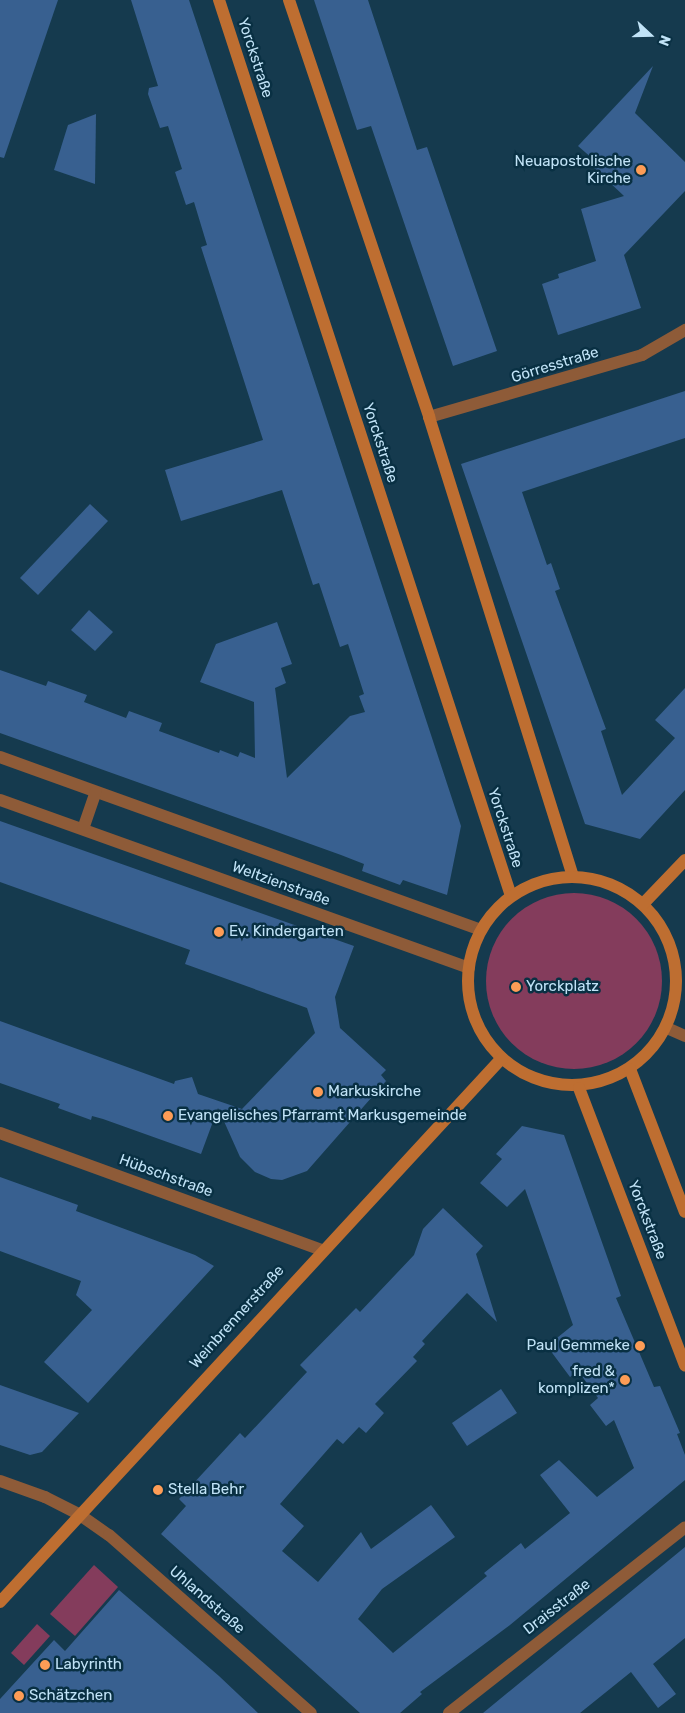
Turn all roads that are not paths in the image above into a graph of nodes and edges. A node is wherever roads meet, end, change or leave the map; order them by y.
1 (219, 0) edge
2 (289, 0) edge
3 (685, 330) edge
4 (429, 417) junction
5 (0, 757) edge
6 (96, 792) junction
7 (0, 800) edge
8 (83, 829) junction
9 (685, 860) edge
10 (573, 876) junction
11 (511, 896) junction
12 (644, 904) junction
13 (481, 930) junction
14 (469, 968) junction
15 (667, 1028) junction
16 (685, 1036) edge
17 (502, 1058) junction
18 (630, 1069) junction
19 (579, 1088) junction
20 (0, 1133) edge
21 (685, 1212) edge
22 (321, 1250) junction
23 (685, 1364) edge
24 (0, 1481) edge
25 (80, 1515) junction
26 (685, 1527) edge
27 (0, 1602) edge
28 (311, 1713) edge
29 (449, 1713) edge

1 - 11 street, Yorckstraße
2 - 4 street
3 - 4 street, Görresstraße
4 - 10 street
5 - 6 street, Weltzienstraße
6 - 8 street
6 - 13 street, Weltzienstraße
7 - 8 street, Weltzienstraße
8 - 14 street, Weltzienstraße
9 - 12 street
10 - 11 street
10 - 12 street
11 - 13 street
12 - 15 street
13 - 14 street
14 - 17 street
15 - 16 street
15 - 18 street
17 - 19 street
17 - 22 street, Weinbrennerstraße
18 - 19 street
18 - 21 street
19 - 23 street, Yorckstraße
20 - 22 street, Hübschstraße
22 - 25 street, Weinbrennerstraße
24 - 25 street, Uhlandstraße
25 - 27 street, Weinbrennerstraße
25 - 28 street, Uhlandstraße
26 - 29 street, Draisstraße

